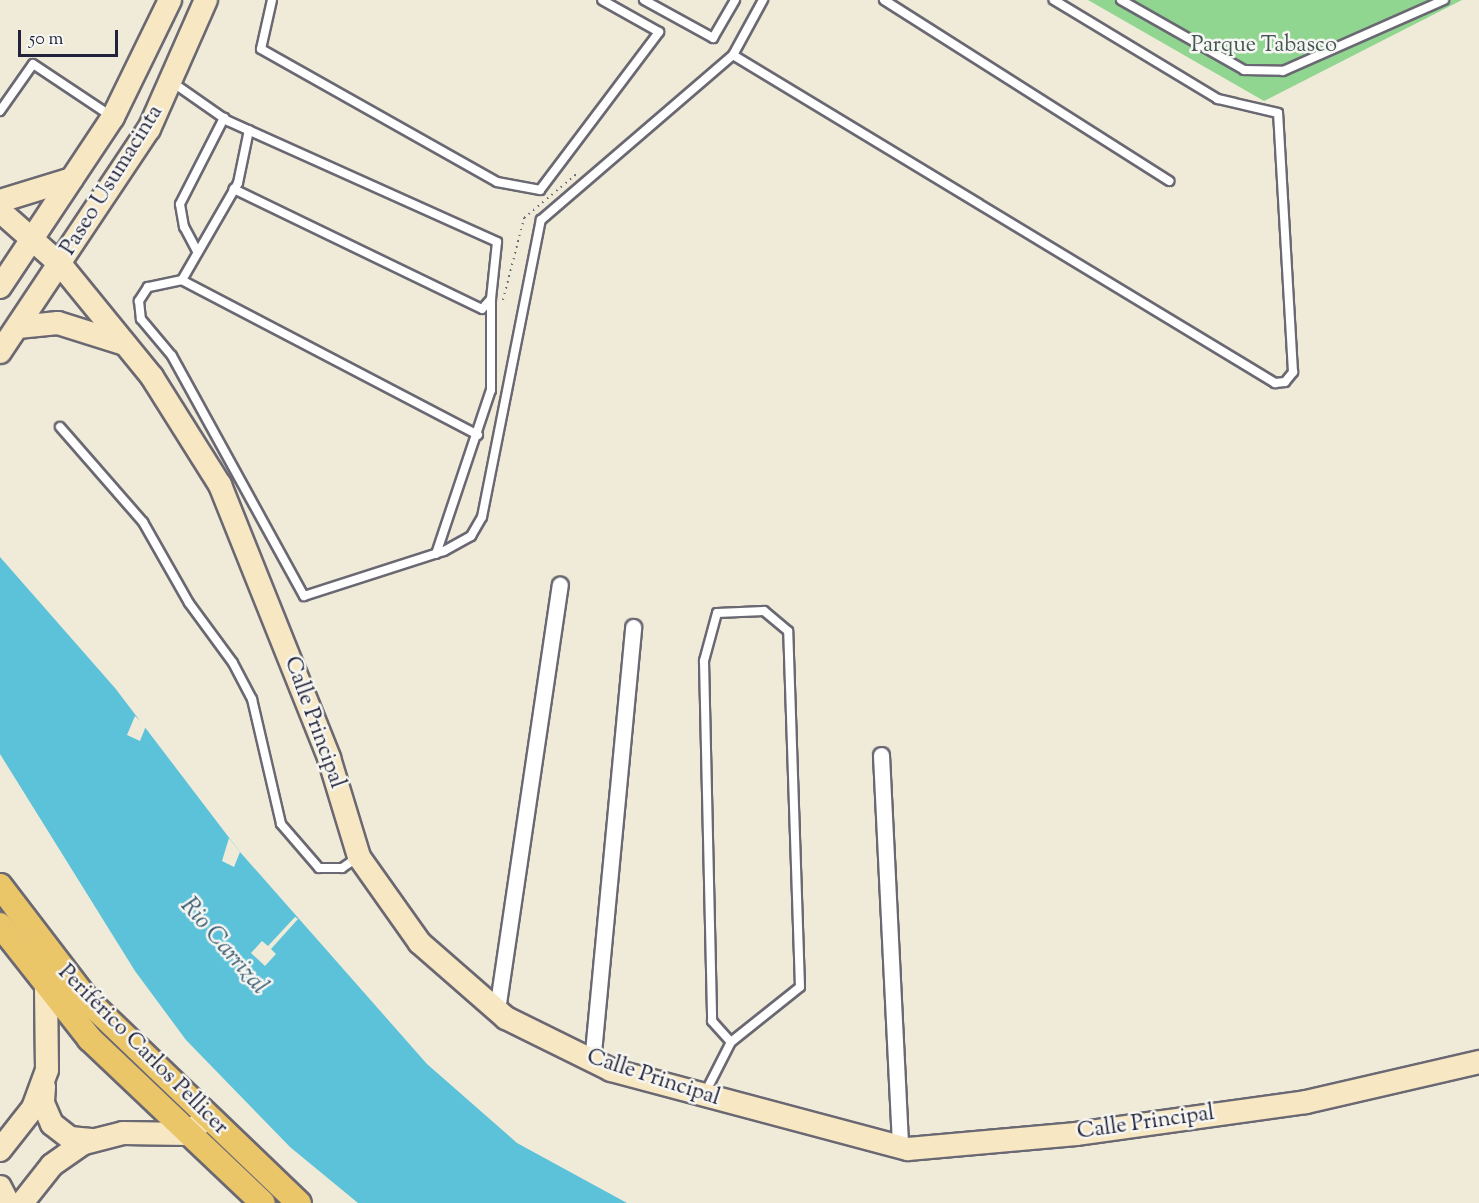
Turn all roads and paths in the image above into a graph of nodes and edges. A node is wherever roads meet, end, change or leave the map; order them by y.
1 (170, 0) edge
2 (206, 0) edge
3 (272, 0) edge
4 (602, 0) edge
5 (644, 0) edge
6 (735, 0) edge
7 (763, 0) edge
8 (884, 0) edge
9 (1054, 0) edge
10 (1121, 0) edge
11 (1444, 0) edge
12 (733, 55) junction
13 (172, 82) junction
14 (0, 111) edge
15 (112, 117) junction
16 (224, 118) junction
17 (249, 130) junction
18 (72, 179) junction
19 (1169, 182) dead end
20 (234, 189) junction
21 (0, 201) edge
22 (0, 211) edge
23 (32, 240) junction
24 (197, 251) junction
25 (60, 264) junction
26 (182, 280) junction
27 (0, 287) edge
28 (491, 299) junction
29 (18, 327) junction
30 (125, 344) junction
31 (0, 352) edge
32 (60, 428) dead end
33 (478, 435) junction
34 (436, 554) junction
35 (560, 585) dead end
36 (633, 627) dead end
37 (881, 755) dead end
38 (358, 857) junction
39 (0, 886) edge
40 (0, 925) edge
41 (54, 979) junction
42 (496, 1010) junction
43 (731, 1042) junction
44 (1479, 1062) edge
45 (592, 1063) junction
46 (47, 1070) junction
47 (703, 1097) junction
48 (207, 1117) junction
49 (188, 1134) junction
50 (94, 1140) junction
51 (900, 1147) junction
52 (0, 1150) edge
53 (0, 1187) edge
54 (8, 1203) edge
55 (22, 1203) edge
56 (263, 1203) edge
57 (299, 1203) edge

1 - 15 main road, Paseo Usumacinta
2 - 13 main road, Paseo Usumacinta
3 - 4 lane
5 - 6 lane
7 - 12 lane
8 - 19 lane
9 - 12 lane
10 - 11 lane
12 - 34 lane
13 - 16 lane
13 - 25 main road, Paseo Usumacinta
14 - 15 lane
15 - 18 main road, Paseo Usumacinta
16 - 17 lane
16 - 24 lane
17 - 20 lane
17 - 28 lane
18 - 21 main road
18 - 23 main road, Paseo Usumacinta
20 - 24 lane
20 - 28 lane
22 - 23 main road, Calle Principal
23 - 25 main road, Calle Principal
23 - 27 main road, Paseo Usumacinta
24 - 26 lane
25 - 29 main road, Paseo Usumacinta
25 - 30 main road, Calle Principal
26 - 33 lane
26 - 34 lane
28 - 33 lane
29 - 30 main road
29 - 31 main road, Paseo Usumacinta
30 - 38 main road, Calle Principal
32 - 38 lane
33 - 34 lane
35 - 42 street
36 - 45 street
37 - 51 street
38 - 42 main road, Calle Principal
39 - 41 main road, Periférico Carlos Pellicer
40 - 41 main road
41 - 46 main road
41 - 48 main road, Periférico Carlos Pellicer
41 - 49 main road
42 - 45 main road, Calle Principal
43 - 43 lane
43 - 47 lane
44 - 51 main road, Calle Principal
45 - 47 main road, Calle Principal
46 - 50 main road
46 - 52 main road
47 - 51 main road, Calle Principal
48 - 49 main road
48 - 57 main road, Periférico Carlos Pellicer
49 - 50 main road
49 - 56 main road
50 - 55 main road
53 - 54 main road

